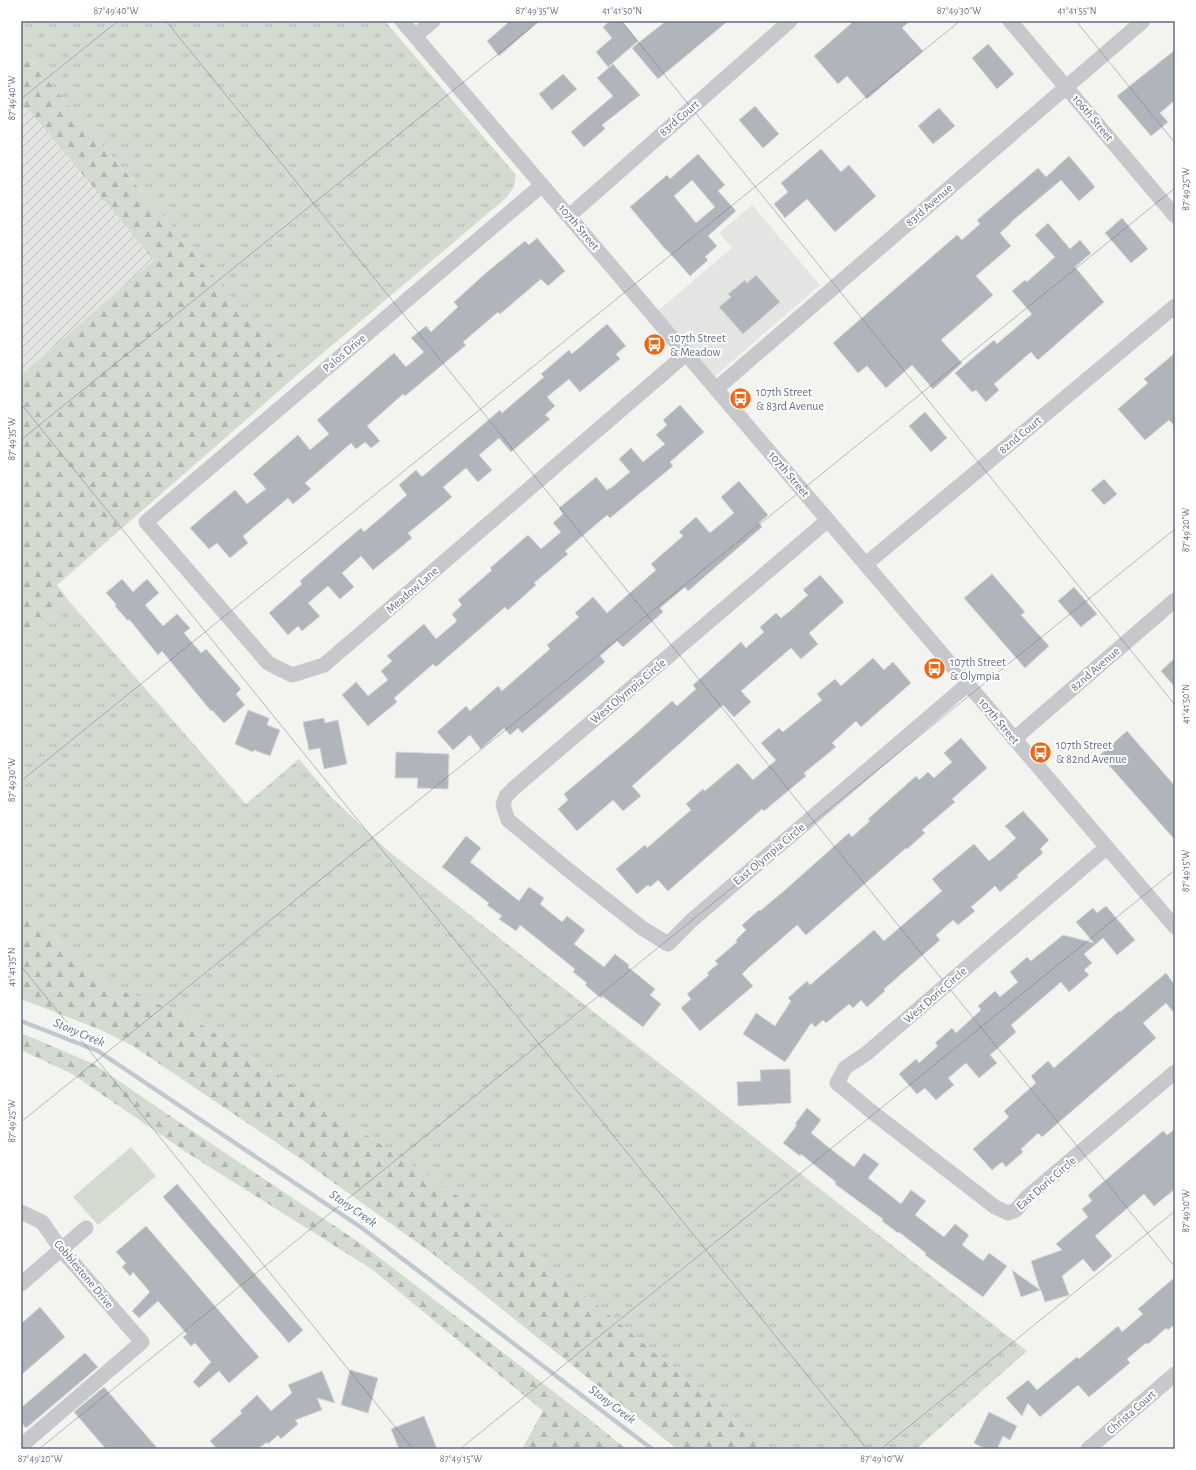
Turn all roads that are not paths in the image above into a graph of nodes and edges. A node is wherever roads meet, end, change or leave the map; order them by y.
1 (402, 21) edge
2 (433, 21) edge
3 (790, 21) edge
4 (1010, 21) edge
5 (1143, 21) edge
6 (415, 36) junction
7 (1066, 87) junction
8 (542, 185) junction
9 (569, 216) junction
10 (1175, 216) edge
11 (1175, 306) edge
12 (686, 354) junction
13 (716, 389) junction
14 (828, 520) junction
15 (146, 522) joint
16 (866, 564) junction
17 (1175, 600) edge
18 (968, 684) junction
19 (1014, 739) junction
20 (1107, 847) junction
21 (567, 869) joint
22 (1172, 919) edge
23 (1175, 1072) edge
24 (910, 1142) joint
25 (21, 1212) edge
26 (86, 1228) dead end
27 (61, 1249) junction
28 (21, 1284) edge
29 (1175, 1374) edge
30 (21, 1446) edge
31 (1088, 1449) edge

1 - 6 street, 107th Street
2 - 6 street
3 - 9 street, 83rd Court
4 - 7 street, 106th Street
5 - 7 street, 83rd Avenue
6 - 8 street, 107th Street
7 - 10 street, 106th Street
7 - 13 street, 83rd Avenue
8 - 9 street, 107th Street
8 - 15 street, Palos Drive
9 - 12 street, 107th Street
11 - 16 street, 82nd Court
12 - 13 street, 107th Street
12 - 15 street, Meadow Lane
13 - 14 street, 107th Street
14 - 16 street, 107th Street
14 - 21 street, West Olympia Circle
16 - 18 street, 107th Street
17 - 19 street, 82nd Avenue
18 - 19 street, 107th Street
18 - 21 street, East Olympia Circle
19 - 20 street, 107th Street
20 - 22 street, 107th Street
20 - 24 street, West Doric Circle
23 - 24 street, East Doric Circle
25 - 27 street, Cobblestone Drive
26 - 27 street
27 - 28 street
27 - 30 street, Cobblestone Drive
29 - 31 street, Christa Court

